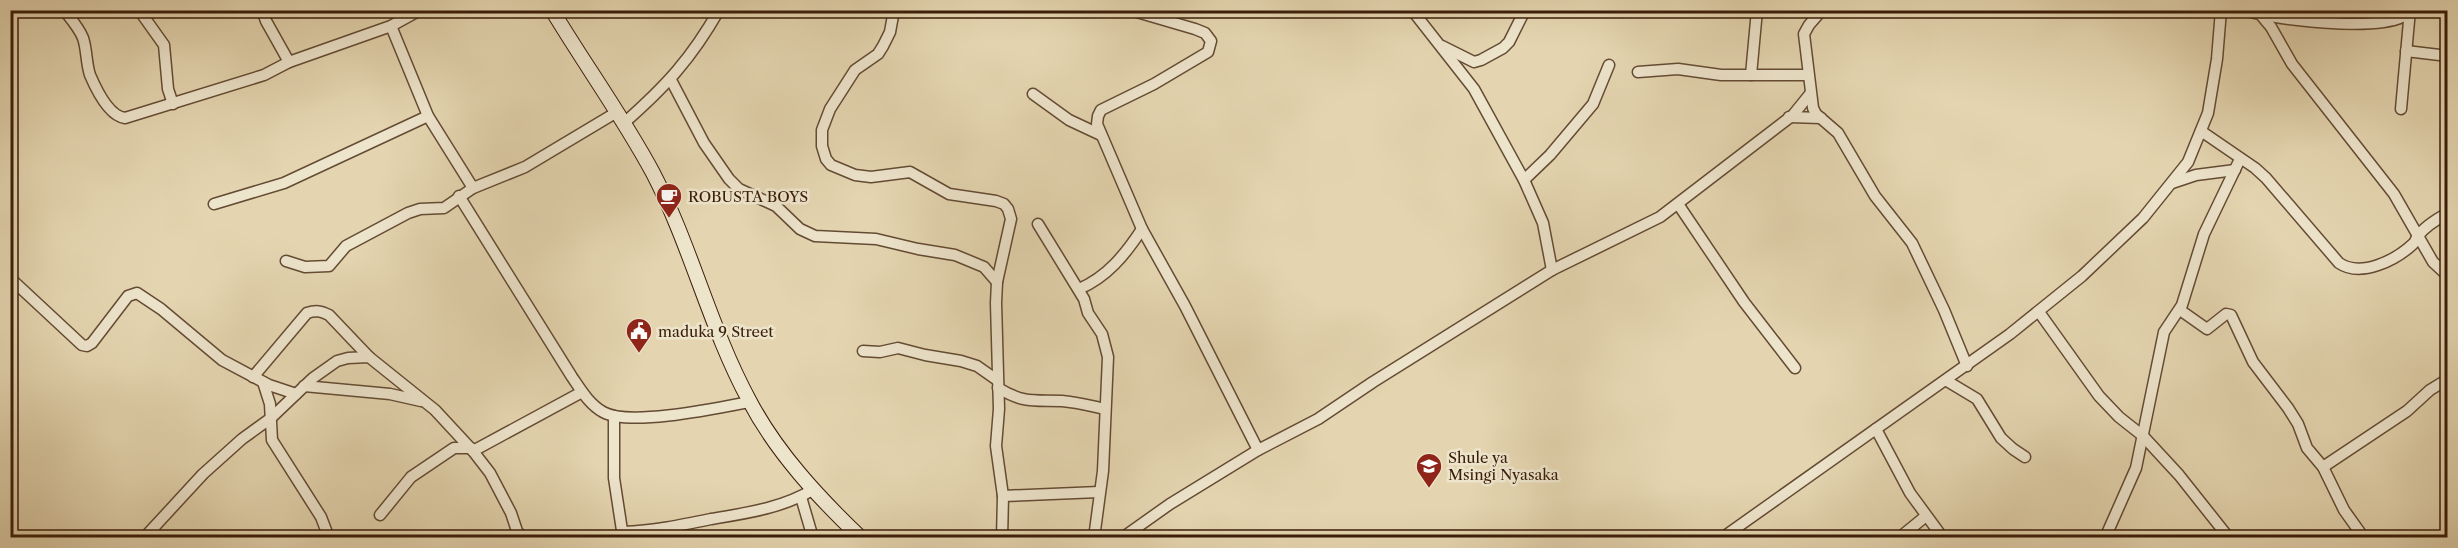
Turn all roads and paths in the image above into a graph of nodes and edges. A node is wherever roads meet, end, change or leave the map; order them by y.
1 (64, 10) edge
2 (139, 10) edge
3 (262, 10) edge
4 (420, 10) edge
5 (552, 10) edge
6 (719, 10) edge
7 (894, 10) edge
8 (1130, 10) edge
9 (1412, 10) edge
10 (1525, 10) edge
11 (1757, 10) edge
12 (1822, 10) edge
13 (2221, 10) edge
14 (2244, 10) edge
15 (2408, 10) edge
16 (2260, 15) junction
17 (391, 26) junction
18 (1439, 44) junction
19 (2406, 51) junction
20 (2448, 56) edge
21 (290, 62) junction
22 (1474, 62) junction
23 (1609, 65) dead end
24 (1638, 72) dead end
25 (1751, 75) junction
26 (1808, 75) junction
27 (671, 80) junction
28 (1474, 89) junction
29 (1033, 94) dead end
30 (1810, 94) junction
31 (173, 104) junction
32 (2401, 109) dead end
33 (428, 116) junction
34 (620, 117) junction
35 (1789, 117) junction
36 (1821, 118) junction
37 (2201, 131) junction
38 (1101, 135) junction
39 (2237, 165) junction
40 (1524, 180) junction
41 (2172, 184) junction
42 (473, 188) junction
43 (459, 196) junction
44 (214, 204) dead end
45 (1678, 204) junction
46 (2448, 213) edge
47 (1038, 225) dead end
48 (1142, 229) junction
49 (2417, 237) junction
50 (286, 261) dead end
51 (1552, 270) junction
52 (2448, 276) edge
53 (10, 278) edge
54 (997, 282) junction
55 (1079, 289) junction
56 (2180, 310) junction
57 (2039, 312) junction
58 (863, 351) dead end
59 (369, 357) junction
60 (1967, 366) junction
61 (1795, 368) dead end
62 (2448, 379) edge
63 (258, 380) junction
64 (1947, 381) junction
65 (997, 384) junction
66 (300, 390) junction
67 (582, 392) junction
68 (424, 402) junction
69 (749, 402) junction
70 (1105, 409) junction
71 (614, 416) junction
72 (271, 418) junction
73 (1876, 429) junction
74 (2143, 436) junction
75 (472, 450) junction
76 (1258, 450) junction
77 (2025, 456) dead end
78 (2323, 467) junction
79 (814, 489) junction
80 (1099, 492) junction
81 (1003, 496) junction
82 (801, 497) junction
83 (380, 515) dead end
84 (1926, 516) junction
85 (517, 535) edge
86 (623, 535) edge
87 (2227, 536) edge
88 (144, 537) edge
89 (329, 537) edge
90 (813, 537) edge
91 (861, 537) edge
92 (1002, 537) edge
93 (1094, 537) edge
94 (1122, 537) edge
95 (1722, 537) edge
96 (1899, 537) edge
97 (1943, 537) edge
98 (2105, 537) edge
99 (2364, 537) edge

1 - 31 street
2 - 31 street
3 - 21 street
4 - 17 street
5 - 34 main road
6 - 27 street
7 - 54 street
8 - 38 street
9 - 18 street
10 - 22 street
11 - 25 street
12 - 26 street
13 - 37 street
14 - 16 street
15 - 16 street
15 - 19 street
16 - 49 street
17 - 21 street
17 - 33 street
18 - 22 street
18 - 28 street
19 - 20 street
19 - 32 street
21 - 31 street
22 - 28 street
23 - 40 street
24 - 25 street
25 - 26 street
26 - 30 street
27 - 34 street
27 - 54 street
28 - 40 street
29 - 38 street
30 - 35 street
30 - 36 street
33 - 42 street
33 - 44 street
34 - 42 street
34 - 69 main road
35 - 36 street
35 - 45 street
36 - 60 street
37 - 39 street
37 - 41 street
38 - 48 street
39 - 41 street
39 - 49 street
39 - 56 street
40 - 51 street
41 - 57 street
42 - 43 street
43 - 50 street
43 - 67 street
45 - 51 street
45 - 61 street
46 - 49 street
47 - 55 street
48 - 55 street
48 - 76 street
49 - 52 street
51 - 76 street
53 - 63 street
54 - 65 street
55 - 70 street
56 - 74 street
56 - 78 street
57 - 60 street
57 - 74 street
58 - 65 street
59 - 63 street
59 - 66 street
59 - 68 street
60 - 64 street
62 - 78 street
63 - 66 street
63 - 72 street
64 - 73 street
64 - 77 street
65 - 70 street
65 - 81 street
66 - 68 street
66 - 72 street
67 - 71 street
67 - 75 street
68 - 75 street
69 - 71 street
69 - 79 main road
70 - 80 street
71 - 86 street
72 - 88 street
72 - 89 street
73 - 84 street
73 - 95 street
74 - 87 street
74 - 98 street
75 - 83 street
75 - 85 street
76 - 94 street
78 - 99 street
79 - 82 street
79 - 91 main road
80 - 81 street
80 - 93 street
81 - 92 street
82 - 86 street
82 - 90 street
84 - 96 street
84 - 97 street

